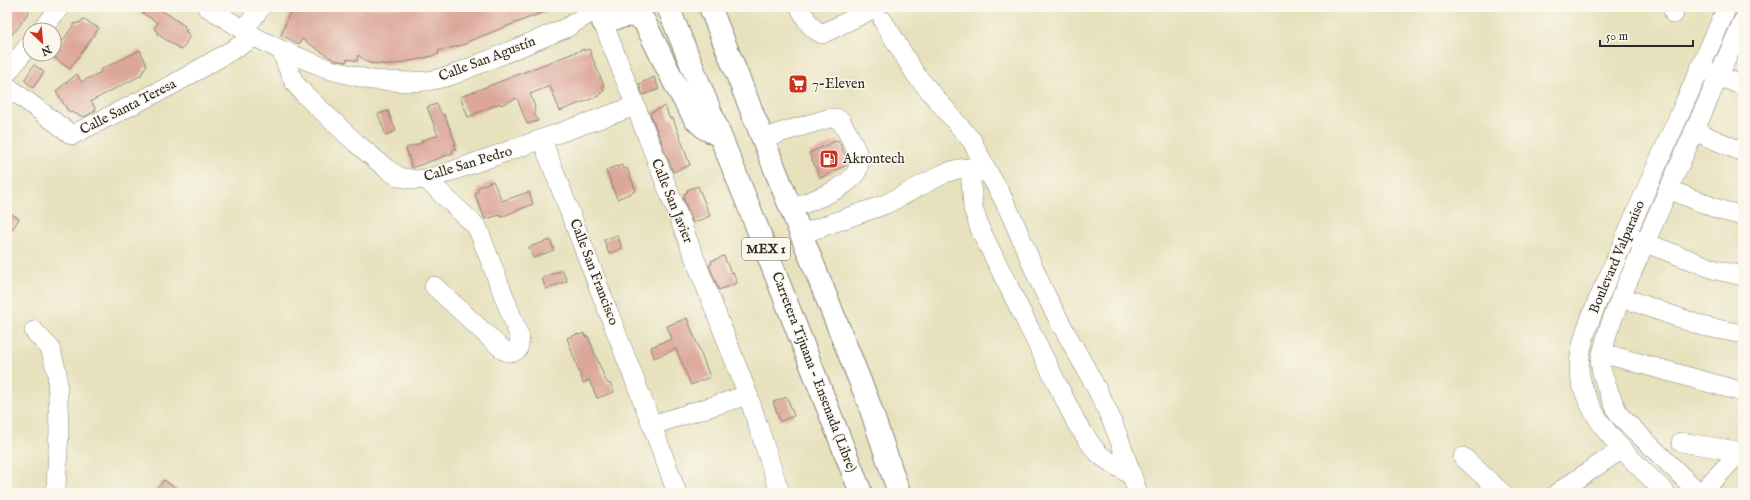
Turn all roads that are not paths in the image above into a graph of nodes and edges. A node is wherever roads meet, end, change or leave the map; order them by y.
1 (60, 7) edge
2 (207, 7) edge
3 (261, 7) edge
4 (668, 7) edge
5 (710, 7) edge
6 (800, 7) edge
7 (1727, 7) edge
8 (599, 11) edge
9 (880, 14) edge
10 (1743, 21) edge
11 (48, 22) edge
12 (249, 34) junction
13 (281, 50) junction
14 (22, 54) edge
15 (1700, 68) junction
16 (7, 73) edge
17 (1719, 76) junction
18 (7, 86) edge
19 (1743, 86) edge
20 (634, 106) junction
21 (1694, 131) junction
22 (718, 135) junction
23 (542, 140) junction
24 (763, 140) junction
25 (1743, 152) edge
26 (970, 168) junction
27 (989, 174) junction
28 (427, 180) junction
29 (1668, 189) junction
30 (791, 209) junction
31 (1743, 216) edge
32 (802, 234) junction
33 (1626, 236) junction
34 (1645, 241) junction
35 (1743, 276) edge
36 (434, 286) dead end
37 (1622, 297) junction
38 (34, 331) dead end
39 (1743, 334) edge
40 (1602, 353) junction
41 (1743, 392) edge
42 (748, 395) junction
43 (652, 425) junction
44 (1681, 442) dead end
45 (1622, 449) junction
46 (1742, 452) edge
47 (1463, 456) dead end
48 (1135, 484) edge
49 (53, 493) edge
50 (677, 493) edge
51 (780, 493) edge
52 (861, 493) edge
53 (899, 493) edge
54 (1502, 493) edge
55 (1557, 493) edge
56 (1666, 493) edge
57 (1700, 493) edge

1 - 11 street
2 - 12 street, Calle San Agustín
3 - 12 street
4 - 22 highway, Carretera Tijuana - Ensenada (Libre) / MEX 1
5 - 24 highway, MEX 1
6 - 9 street
7 - 15 street, Boulevard Valparaiso
8 - 13 street, Calle San Agustín
8 - 20 street, Calle San Javier
8 - 22 highway
9 - 27 street
10 - 17 street, Boulevard Valparaiso
12 - 13 street, Calle San Agustín
12 - 18 street, Calle Santa Teresa
13 - 28 street, Calle San Pedro
14 - 16 street
15 - 17 street
15 - 33 street, Boulevard Valparaiso
17 - 19 street
17 - 21 street, Boulevard Valparaiso
20 - 23 street, Calle San Pedro
20 - 42 street, Calle San Javier
21 - 25 street
21 - 29 street, Boulevard Valparaiso
22 - 52 highway, Carretera Tijuana - Ensenada (Libre) / MEX 1
23 - 28 street, Calle San Pedro
23 - 43 street, Calle San Francisco
24 - 30 highway, MEX 1
24 - 30 street
26 - 27 street
26 - 32 street
26 - 48 street
27 - 48 street
28 - 36 street
29 - 31 street
29 - 34 street, Boulevard Valparaiso
30 - 32 highway, MEX 1
32 - 53 highway, MEX 1
33 - 34 street
33 - 45 street, Boulevard Valparaiso
34 - 35 street
34 - 37 street, Boulevard Valparaiso
37 - 39 street
37 - 40 street, Boulevard Valparaiso
38 - 49 street
40 - 41 street
40 - 57 street, Boulevard Valparaiso
42 - 43 street
42 - 51 street, Calle San Javier
43 - 50 street, Calle San Francisco
44 - 46 street
45 - 55 street
45 - 56 street, Boulevard Valparaiso
46 - 57 street
47 - 54 street

